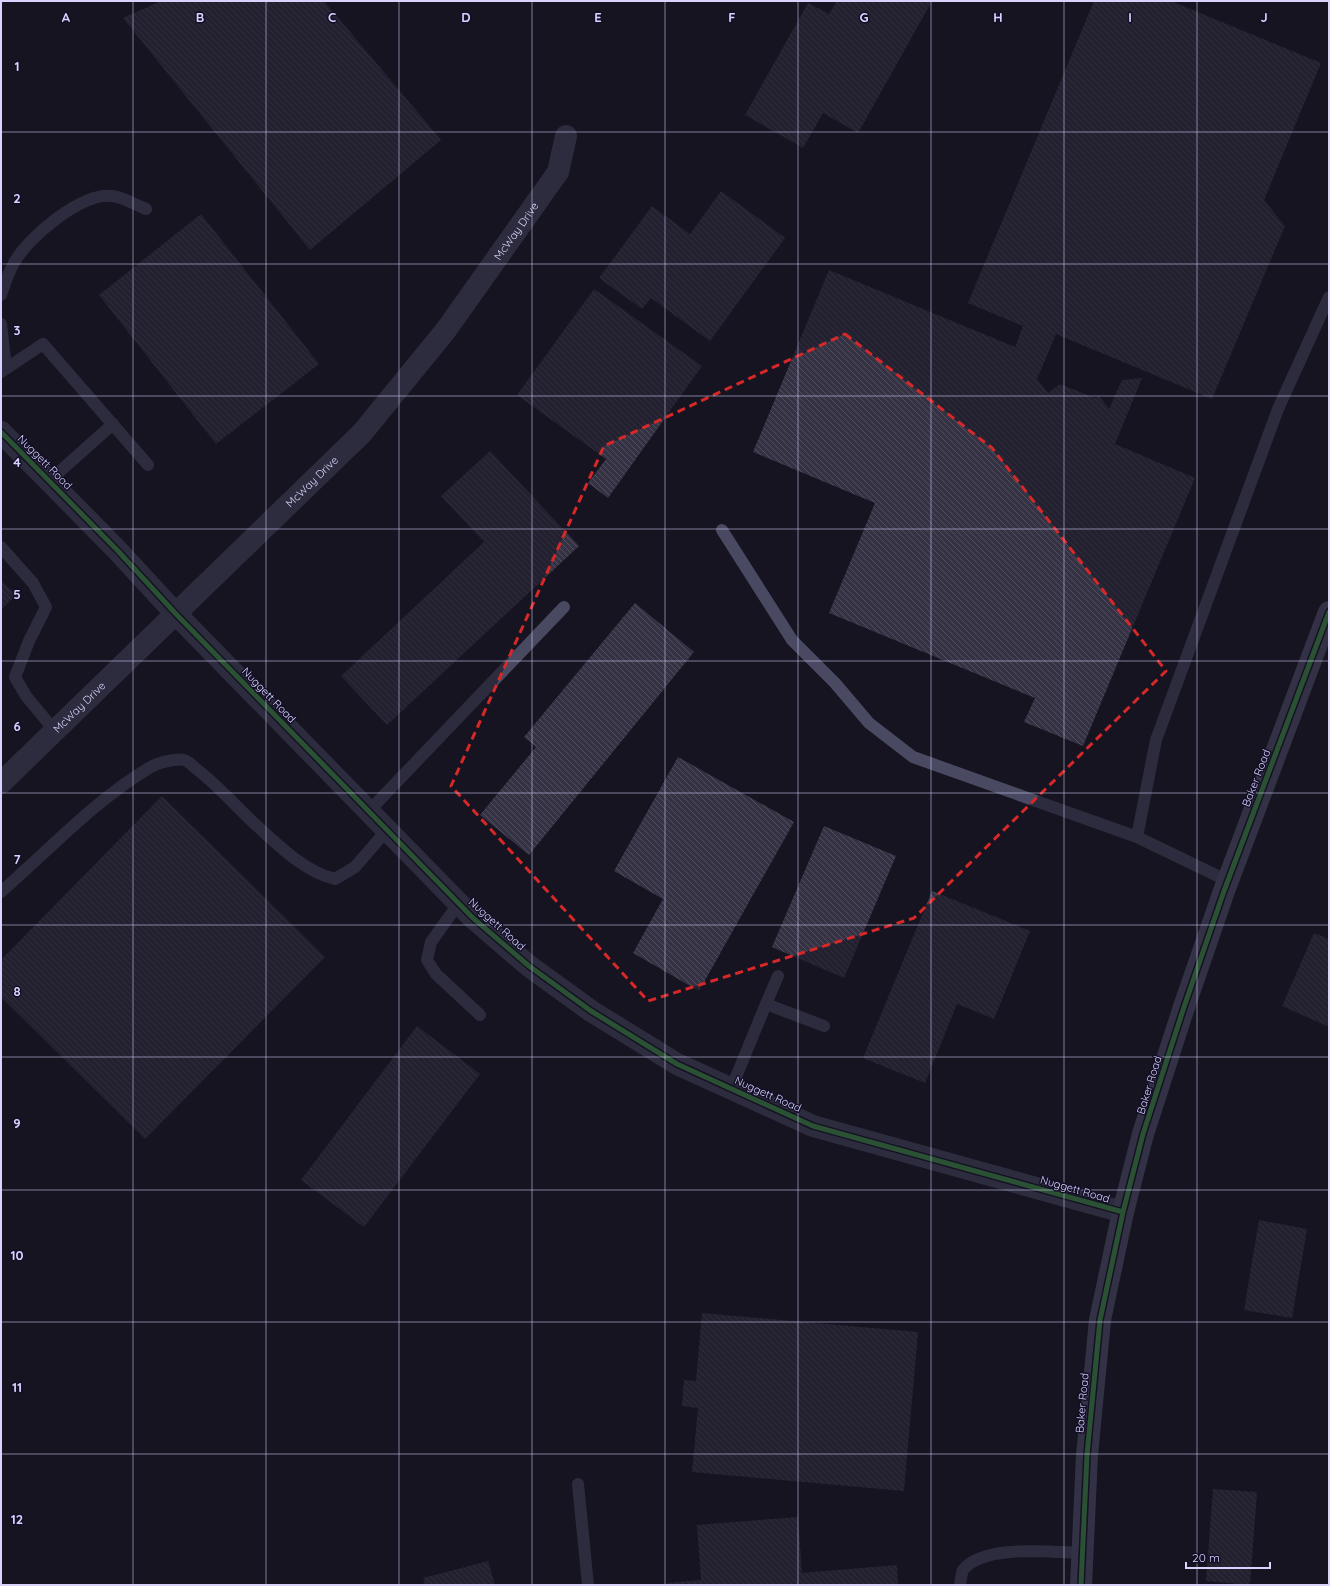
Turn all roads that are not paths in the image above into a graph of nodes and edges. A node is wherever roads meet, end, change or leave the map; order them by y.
1 (566, 136) dead end
2 (146, 209) dead end
3 (1, 295) edge
4 (1329, 297) edge
5 (1, 324) edge
6 (4, 370) edge
7 (113, 424) junction
8 (1, 432) edge
9 (148, 465) dead end
10 (49, 481) junction
11 (722, 530) dead end
12 (1, 547) edge
13 (564, 607) dead end
14 (1329, 612) edge
15 (176, 614) junction
16 (55, 731) junction
17 (1, 783) edge
18 (369, 811) junction
19 (387, 830) junction
20 (1137, 836) junction
21 (1228, 881) junction
22 (1, 892) edge
23 (459, 903) junction
24 (778, 976) dead end
25 (766, 1004) junction
26 (480, 1015) dead end
27 (824, 1026) dead end
28 (731, 1089) junction
29 (1123, 1212) junction
30 (578, 1484) dead end
31 (1082, 1552) junction
32 (588, 1585) edge
33 (960, 1585) edge
34 (1081, 1585) edge

1 - 15 street, McWay Drive
2 - 3 lane
4 - 20 lane
5 - 6 lane
6 - 7 lane
7 - 9 lane
7 - 10 lane
8 - 10 street, Nuggett Road
10 - 15 street, Nuggett Road
11 - 20 lane
12 - 16 lane
13 - 18 lane
14 - 21 street, Baker Road
15 - 16 street, McWay Drive
15 - 18 street, Nuggett Road
16 - 17 street, McWay Drive
18 - 19 street, Nuggett Road
19 - 22 lane
19 - 23 street, Nuggett Road
20 - 21 lane
21 - 29 street, Baker Road
23 - 26 lane
23 - 28 street, Nuggett Road
24 - 25 lane
25 - 27 lane
25 - 28 lane
28 - 29 street, Nuggett Road
29 - 31 street, Baker Road
30 - 32 lane
31 - 33 lane
31 - 34 street, Baker Road

